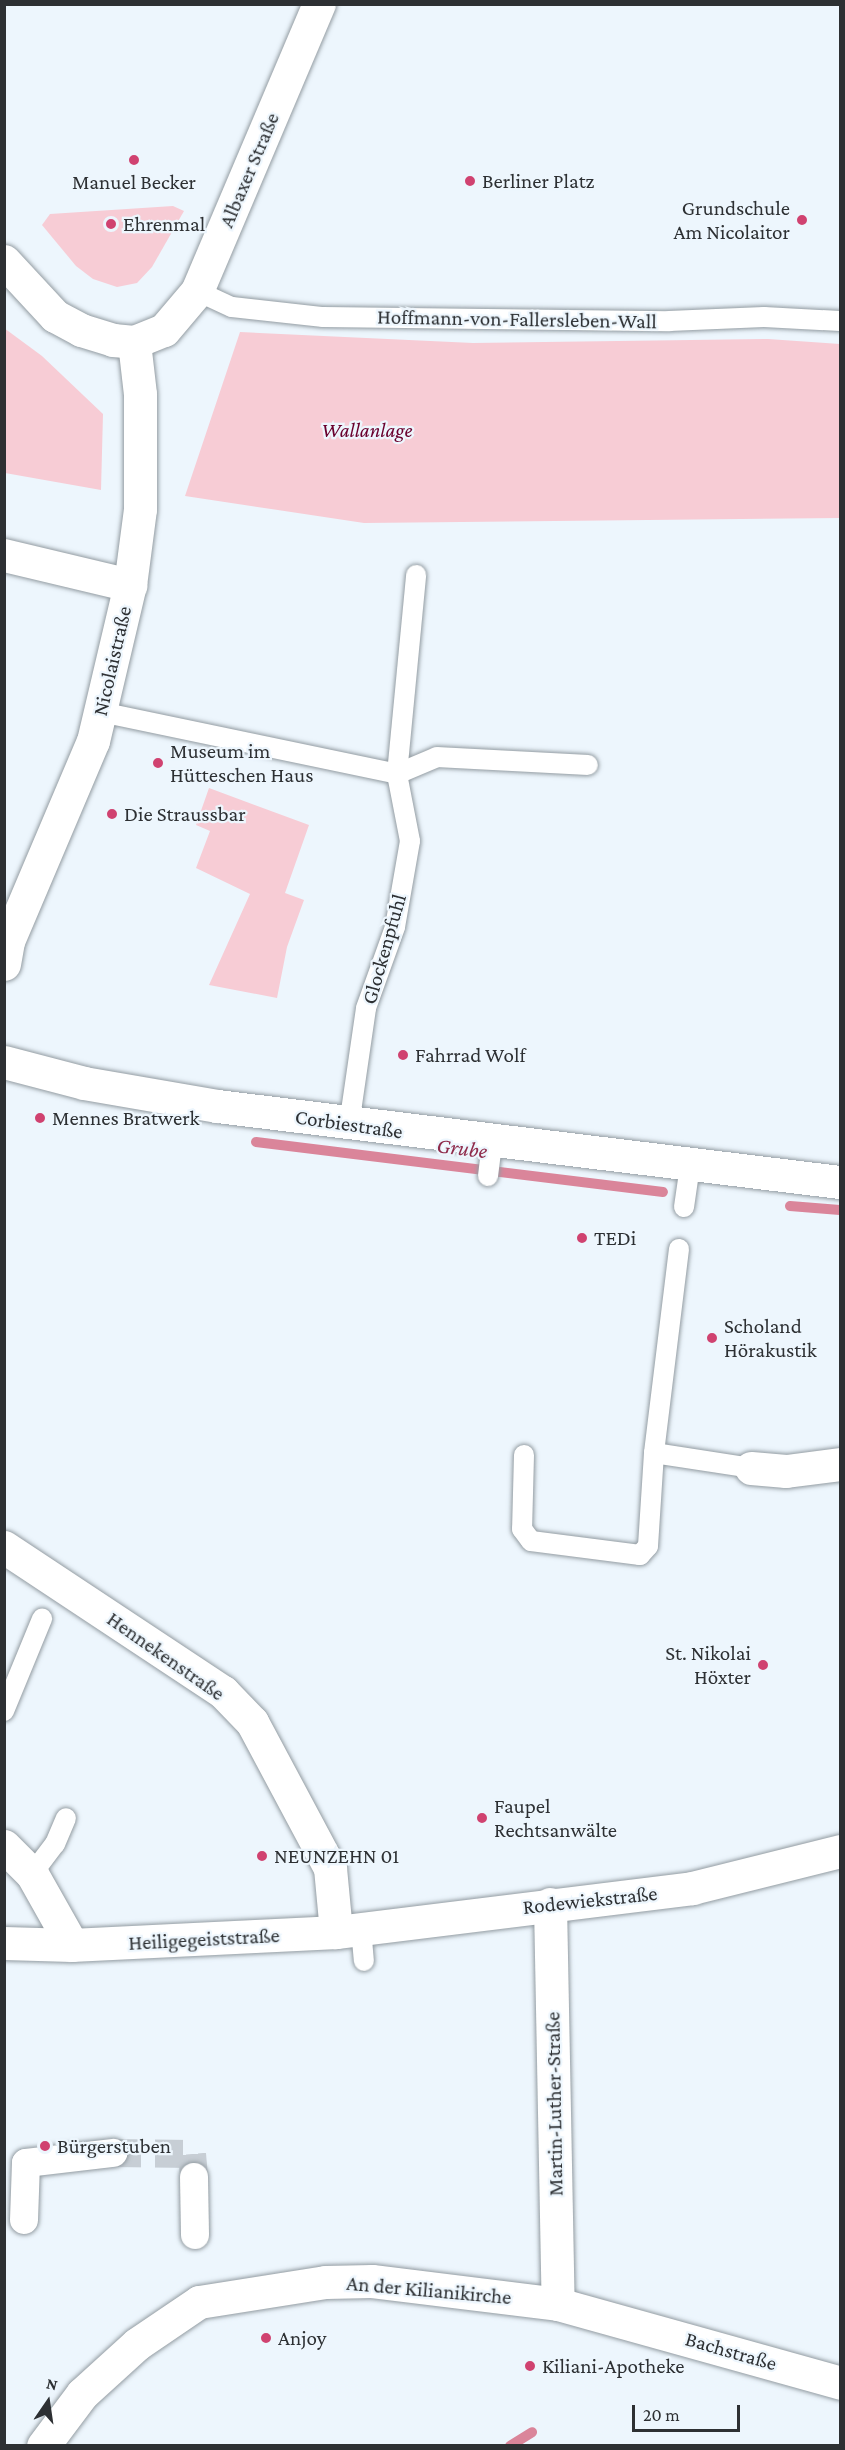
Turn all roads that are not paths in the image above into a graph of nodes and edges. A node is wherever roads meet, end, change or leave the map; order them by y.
1 (319, 4) edge
2 (4, 261) edge
3 (197, 291) junction
4 (840, 321) edge
5 (134, 342) junction
6 (4, 555) edge
7 (416, 575) dead end
8 (130, 585) junction
9 (101, 712) junction
10 (588, 765) dead end
11 (397, 774) junction
12 (4, 964) edge
13 (4, 1062) edge
14 (349, 1125) junction
15 (690, 1166) junction
16 (840, 1182) edge
17 (684, 1207) dead end
18 (679, 1249) dead end
19 (654, 1453) junction
20 (524, 1455) dead end
21 (840, 1464) edge
22 (751, 1468) joint
23 (4, 1547) edge
24 (42, 1619) dead end
25 (4, 1712) edge
26 (66, 1818) dead end
27 (4, 1846) edge
28 (840, 1851) edge
29 (32, 1874) junction
30 (550, 1904) junction
31 (348, 1930) junction
32 (4, 1943) edge
33 (72, 1945) junction
34 (364, 1961) dead end
35 (113, 2153) tunnel mouth
36 (194, 2177) tunnel mouth
37 (15, 2180) edge
38 (24, 2220) dead end
39 (195, 2235) dead end
40 (558, 2304) junction
41 (621, 2321) joint
42 (840, 2383) edge
43 (43, 2445) edge

1 - 3 street, Albaxer Straße
2 - 5 street
3 - 4 lane, Hoffmann-von-Fallersleben-Wall
3 - 5 street, Albaxer Straße
5 - 8 street, Nicolaistraße
6 - 8 street
7 - 11 lane, Glockenpfuhl
8 - 9 street, Nicolaistraße
9 - 11 lane
9 - 12 street, Nicolaistraße
10 - 11 lane
11 - 14 lane, Glockenpfuhl
13 - 14 street, Corbiestraße
14 - 15 street, Corbiestraße
15 - 16 street, Corbiestraße
15 - 17 lane
18 - 19 lane
19 - 20 lane
19 - 22 lane
21 - 22 street
23 - 31 street, Hennekenstraße
24 - 25 lane
26 - 29 lane
27 - 29 street
28 - 30 street, Rodewiekstraße
29 - 33 street
30 - 31 street, Rodewiekstraße
30 - 40 street, Martin-Luther-Straße
31 - 33 street, Heiligegeiststraße
31 - 34 lane
32 - 33 street, Heiligegeiststraße
35 - 37 street
36 - 39 street
37 - 38 street
40 - 41 street, An der Kilianikirche
40 - 43 street, An der Kilianikirche
41 - 42 street, Bachstraße

